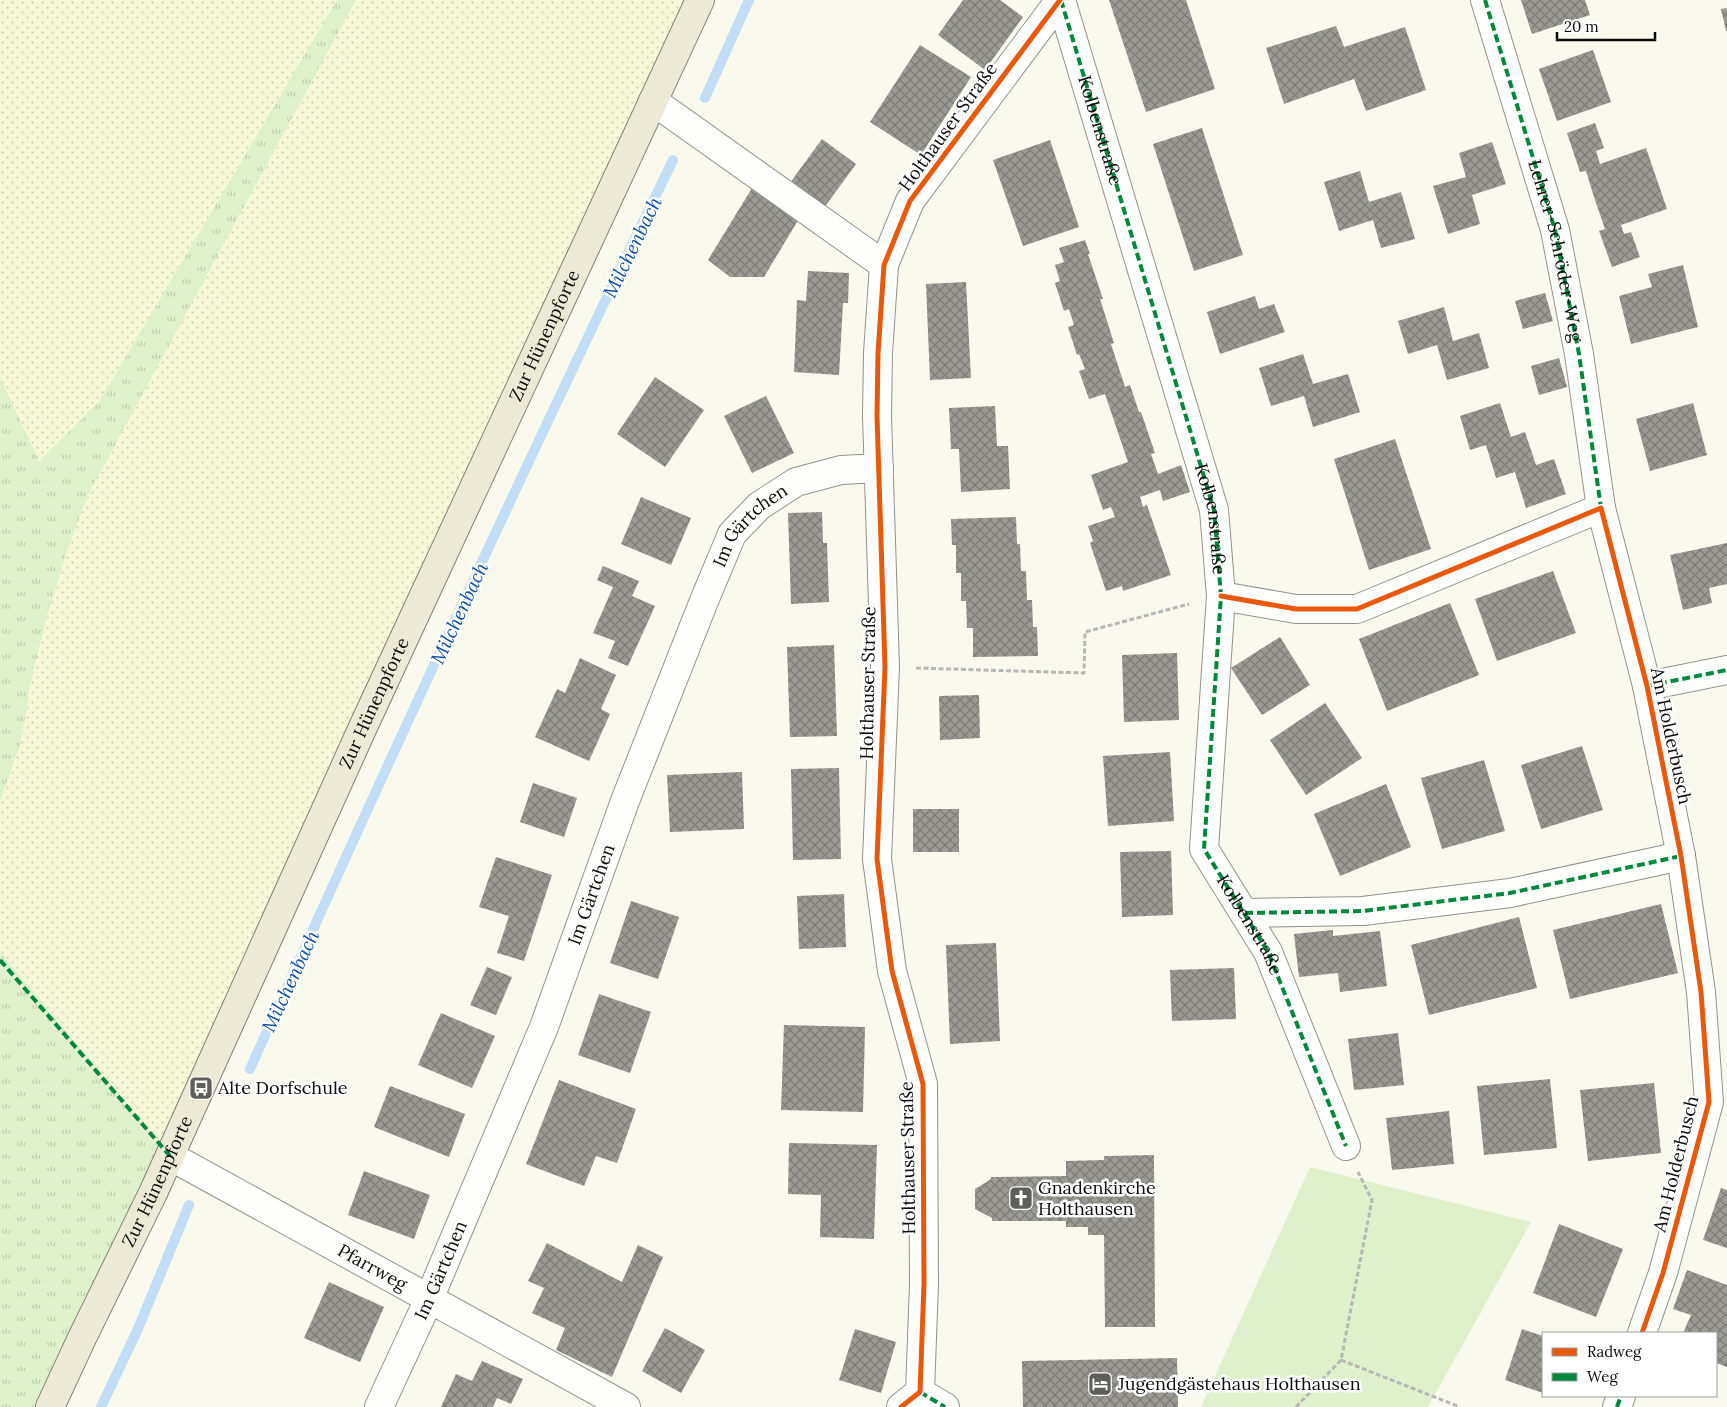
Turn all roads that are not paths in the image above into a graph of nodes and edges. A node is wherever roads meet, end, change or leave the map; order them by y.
1 (700, 0) edge
2 (1060, 0) edge
3 (1485, 0) edge
4 (653, 101) junction
5 (884, 265) junction
6 (879, 468) junction
7 (1601, 508) junction
8 (1221, 596) junction
9 (1727, 670) edge
10 (1647, 686) junction
11 (1682, 856) junction
12 (1245, 913) junction
13 (1346, 1146) road end
14 (170, 1156) junction
15 (429, 1299) junction
16 (1642, 1332) edge
17 (910, 1400) edge
18 (50, 1407) edge
19 (378, 1407) edge
20 (626, 1407) edge
21 (945, 1407) edge

1 - 4 main road, Zur Hünenpforte
2 - 5 street, Holthauser Straße
2 - 8 street, Kolbenstraße
3 - 7 street, Lehrer-Schröder-Weg
4 - 5 street
4 - 14 main road, Zur Hünenpforte
5 - 6 street, Holthauser Straße
6 - 15 street, Im Gärtchen
6 - 17 street, Holthauser Straße
7 - 8 street
7 - 10 street, Am Holderbusch
8 - 12 street, Kolbenstraße
9 - 10 street, Am Holderbusch
10 - 11 street, Am Holderbusch
11 - 12 street
11 - 16 street, Am Holderbusch
12 - 13 street, Kolbenstraße
14 - 15 street, Pfarrweg
14 - 18 main road, Zur Hünenpforte
15 - 19 street, Im Gärtchen
15 - 20 street, Pfarrweg
17 - 21 street

